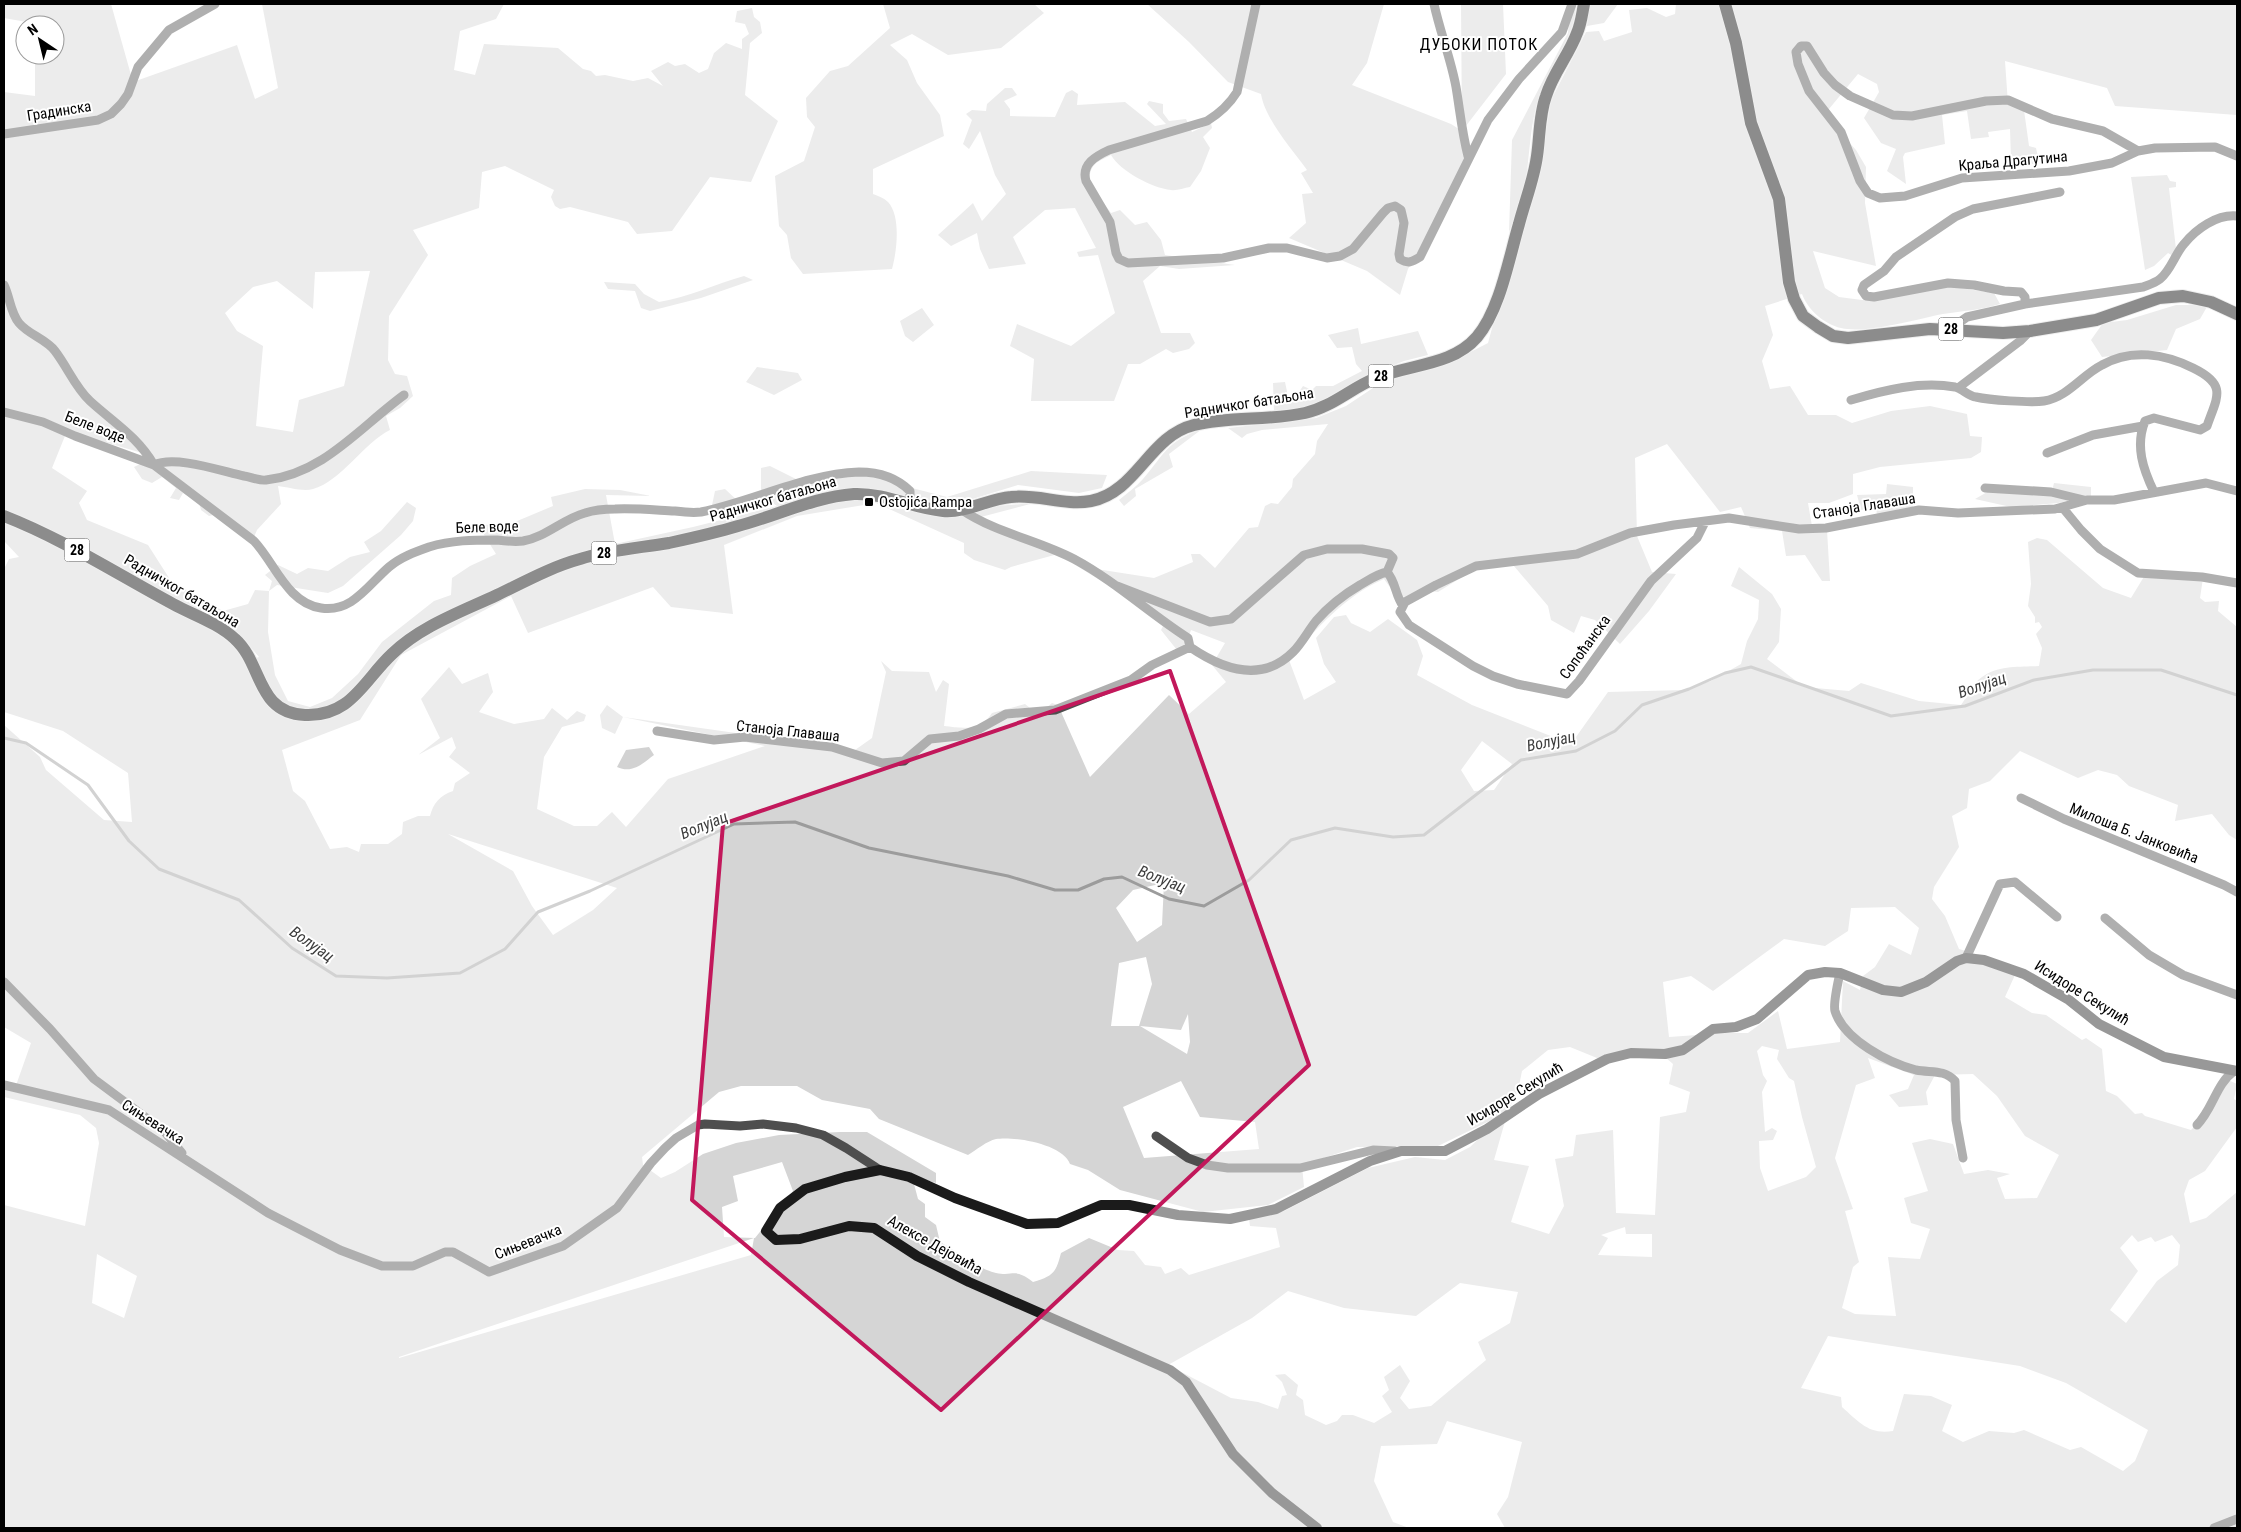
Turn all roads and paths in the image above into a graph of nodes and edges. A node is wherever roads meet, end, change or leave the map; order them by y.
1 (214, 4) edge
2 (1256, 4) edge
3 (1434, 4) edge
4 (1572, 4) edge
5 (1584, 4) edge
6 (1725, 4) edge
7 (4, 134) edge
8 (2215, 147) junction
9 (2237, 149) edge
10 (2138, 151) junction
11 (1468, 156) junction
12 (2237, 156) edge
13 (2060, 192) dead end
14 (2237, 216) edge
15 (4, 285) edge
16 (2025, 304) junction
17 (2237, 314) edge
18 (1950, 329) junction
19 (2030, 331) junction
20 (1958, 388) junction
21 (404, 395) dead end
22 (1851, 400) dead end
23 (4, 412) edge
24 (2143, 426) junction
25 (2047, 453) dead end
26 (154, 466) junction
27 (1985, 488) dead end
28 (2237, 491) edge
29 (2154, 492) junction
30 (2087, 500) junction
31 (910, 502) junction
32 (2062, 507) junction
33 (962, 510) junction
34 (4, 516) edge
35 (1705, 522) junction
36 (1387, 572) junction
37 (2237, 582) edge
38 (1117, 586) junction
39 (1403, 606) junction
40 (1190, 647) junction
41 (657, 731) dead end
42 (2021, 798) dead end
43 (2237, 892) edge
44 (2057, 917) dead end
45 (2105, 918) dead end
46 (1966, 958) junction
47 (1840, 973) junction
48 (4, 982) edge
49 (2237, 995) edge
50 (2236, 1071) edge
51 (4, 1084) edge
52 (2197, 1125) dead end
53 (1156, 1136) dead end
54 (1401, 1152) junction
55 (1963, 1158) dead end
56 (189, 1160) junction
57 (880, 1170) junction
58 (1101, 1205) joint
59 (2237, 1519) edge
60 (2237, 1524) edge
61 (1318, 1528) edge
62 (2214, 1528) edge
63 (2236, 1528) edge

1 - 7 street, Градинска
2 - 11 street
3 - 11 street
4 - 11 street
5 - 33 main road, Радничког батаљона / 28
6 - 18 main road, 28
8 - 9 street
8 - 10 street, Краља Драгутина
8 - 12 street, Краља Драгутина
10 - 10 street, Краља Драгутина
13 - 16 street
14 - 16 street
15 - 26 street
16 - 18 street
17 - 19 main road, 28
18 - 19 main road, 28
19 - 20 street
20 - 22 street
20 - 24 street
21 - 26 street
23 - 26 street, Беле воде
24 - 25 street
24 - 29 street
26 - 31 street, Беле воде
27 - 30 street, Станоја Главаша
28 - 29 street, Станоја Главаша
29 - 30 street, Станоја Главаша
30 - 32 street, Станоја Главаша
31 - 33 main road, Радничког батаљона / 28
31 - 34 main road, Радничког батаљона / 28
32 - 35 street, Станоја Главаша
32 - 37 street
33 - 38 street
35 - 39 street, Станоја Главаша
35 - 39 street, Сопоћанска
36 - 38 street
36 - 39 street
36 - 40 street
38 - 40 street
40 - 41 street, Станоја Главаша
42 - 43 street, Милоша Б. Јанковића
44 - 46 street
45 - 49 street
46 - 47 street, Исидоре Секулић
46 - 50 street, Исидоре Секулић
47 - 54 street, Исидоре Секулић
47 - 55 street
48 - 56 street
50 - 52 street
51 - 56 street, Сињевачка
53 - 54 street, Исидоре Секулић
54 - 58 street, Исидоре Секулић
56 - 57 street, Сињевачка
57 - 58 street, Алексе Дејовића
57 - 61 street, Алексе Дејовића
59 - 62 street
60 - 63 street

